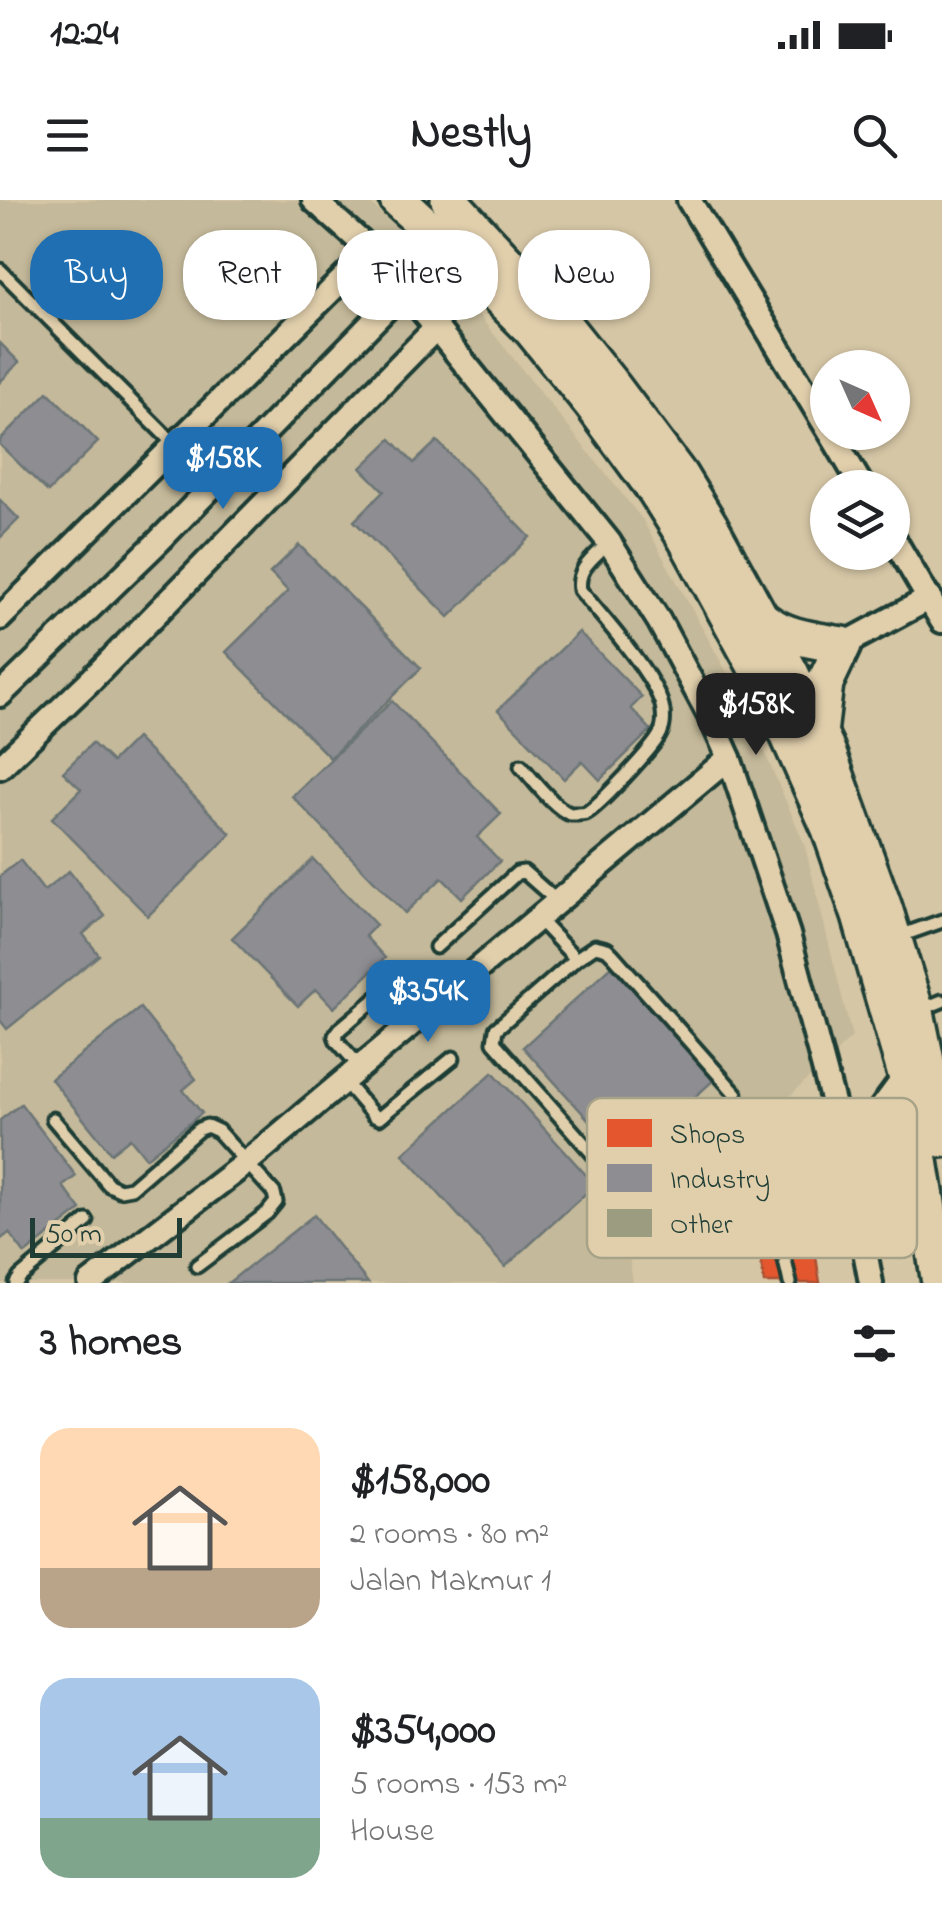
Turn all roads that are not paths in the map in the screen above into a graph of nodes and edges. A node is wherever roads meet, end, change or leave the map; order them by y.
1 (314, 200) edge
2 (398, 200) edge
3 (689, 200) edge
4 (456, 222) edge
5 (348, 230) edge
6 (0, 270) edge
7 (337, 285) edge
8 (373, 320) edge
9 (431, 320) edge
10 (437, 327) junction
11 (810, 400) edge
12 (176, 446) junction
13 (610, 542) junction
14 (910, 566) edge
15 (938, 613) edge
16 (0, 618) edge
17 (763, 620) junction
18 (842, 645) junction
19 (0, 695) edge
20 (820, 735) junction
21 (729, 758) junction
22 (521, 766) dead end
23 (0, 767) edge
24 (558, 902) junction
25 (538, 919) junction
26 (942, 922) edge
27 (893, 939) junction
28 (436, 947) dead end
29 (576, 959) junction
30 (409, 971) dead end
31 (929, 1006) edge
32 (452, 1058) dead end
33 (352, 1074) junction
34 (906, 1075) junction
35 (736, 1098) edge
36 (832, 1098) edge
37 (889, 1098) edge
38 (910, 1098) edge
39 (53, 1119) dead end
40 (942, 1139) edge
41 (917, 1142) edge
42 (587, 1147) edge
43 (247, 1162) junction
44 (86, 1221) dead end
45 (785, 1258) edge
46 (866, 1258) edge
47 (196, 1266) dead end
48 (16, 1283) edge
49 (90, 1283) edge
50 (790, 1283) edge
51 (871, 1283) edge
52 (940, 1283) edge

1 - 5 street
2 - 4 main road
3 - 11 street
4 - 17 main road
4 - 34 main road
6 - 12 lane
7 - 12 street
8 - 19 street
9 - 10 street
10 - 13 street
10 - 23 street
12 - 16 street
13 - 21 street
13 - 22 lane
14 - 15 street
15 - 18 street
17 - 18 main road
17 - 20 main road
18 - 20 main road
20 - 27 main road
21 - 24 street
21 - 36 street
24 - 25 street
24 - 28 lane
25 - 29 lane
25 - 33 street
26 - 27 lane
27 - 31 main road
29 - 35 lane
29 - 42 lane
30 - 33 lane
31 - 40 main road
32 - 33 lane
33 - 43 street
34 - 37 street
34 - 38 main road
39 - 43 lane
41 - 52 main road
43 - 47 lane
43 - 49 street
44 - 48 lane
45 - 50 lane
46 - 51 street

